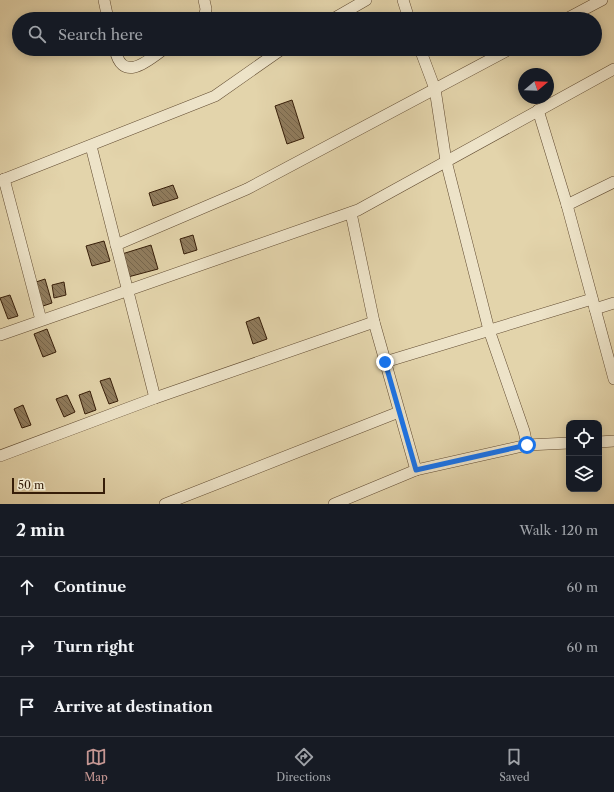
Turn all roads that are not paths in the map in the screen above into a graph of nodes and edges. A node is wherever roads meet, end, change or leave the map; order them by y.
1 (104, 0) edge
2 (204, 0) edge
3 (366, 0) edge
4 (403, 0) edge
5 (602, 0) edge
6 (107, 12) edge
7 (205, 12) edge
8 (345, 12) edge
9 (407, 12) edge
10 (579, 12) edge
11 (117, 56) edge
12 (154, 56) edge
13 (272, 56) edge
14 (423, 56) edge
15 (497, 56) edge
16 (614, 69) edge
17 (435, 89) junction
18 (538, 110) junction
19 (91, 146) junction
20 (446, 161) junction
21 (2, 180) edge
22 (614, 182) edge
23 (567, 205) junction
24 (351, 213) junction
25 (116, 245) junction
26 (127, 290) junction
27 (614, 303) edge
28 (594, 304) junction
29 (41, 320) junction
30 (374, 322) junction
31 (489, 330) junction
32 (0, 335) edge
33 (385, 362) junction
34 (614, 379) edge
35 (154, 398) junction
36 (399, 412) junction
37 (614, 441) edge
38 (602, 442) edge
39 (566, 443) edge
40 (527, 445) junction
41 (0, 456) edge
42 (416, 470) junction
43 (165, 504) edge
44 (334, 504) edge

1 - 6 street
2 - 7 street
3 - 8 street
4 - 9 street
5 - 10 street
11 - 12 street
13 - 19 street
14 - 17 street
15 - 17 street
16 - 18 street
17 - 20 street
17 - 25 street
18 - 20 street
18 - 23 street
19 - 21 street
19 - 25 street
20 - 24 street
20 - 31 street
21 - 29 street
22 - 23 street
23 - 28 street
24 - 26 street
24 - 30 street
25 - 26 street
26 - 29 street
26 - 35 street
27 - 28 street
28 - 31 street
28 - 34 street
29 - 32 street
30 - 33 street
30 - 35 street
31 - 33 street
31 - 40 street
33 - 36 street
35 - 41 street
36 - 42 street
36 - 43 street
37 - 38 street
39 - 40 street
40 - 42 street
42 - 44 street

